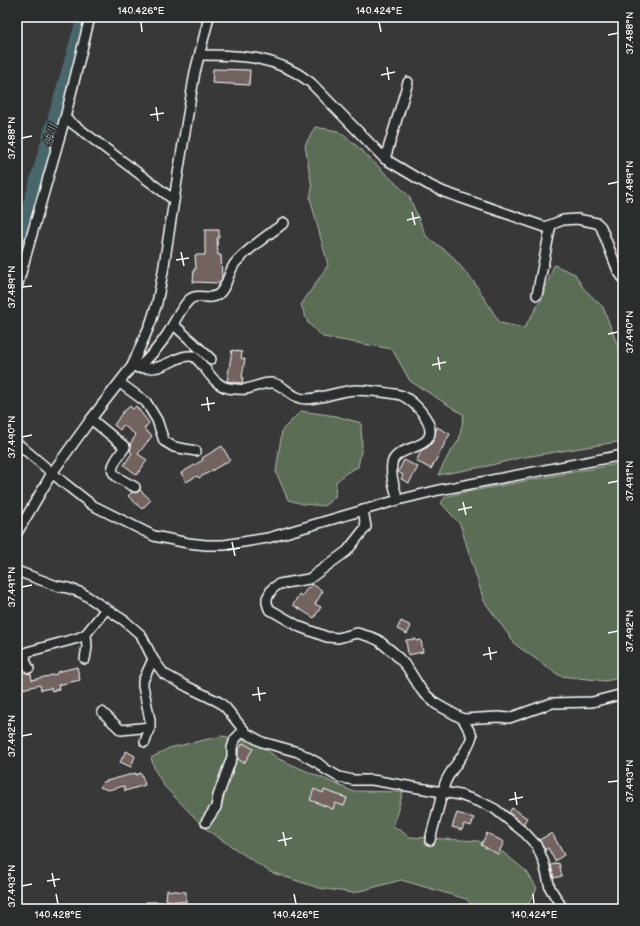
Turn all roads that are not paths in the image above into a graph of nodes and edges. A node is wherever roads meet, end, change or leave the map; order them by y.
1 (90, 17) edge
2 (209, 17) edge
3 (200, 55) junction
4 (408, 82) dead end
5 (65, 118) junction
6 (385, 159) junction
7 (174, 200) junction
8 (284, 223) dead end
9 (551, 224) junction
10 (623, 278) edge
11 (17, 287) edge
12 (536, 295) dead end
13 (173, 324) junction
14 (211, 359) dead end
15 (135, 367) junction
16 (120, 383) junction
17 (91, 419) junction
18 (17, 443) edge
19 (196, 451) dead end
20 (623, 455) edge
21 (52, 473) junction
22 (136, 487) dead end
23 (398, 500) junction
24 (363, 510) junction
25 (17, 533) edge
26 (17, 571) edge
27 (106, 609) junction
28 (86, 634) junction
29 (85, 659) dead end
30 (153, 659) junction
31 (29, 668) dead end
32 (623, 694) edge
33 (102, 712) dead end
34 (463, 719) junction
35 (150, 728) junction
36 (244, 730) junction
37 (145, 742) dead end
38 (443, 792) junction
39 (206, 822) dead end
40 (430, 840) dead end
41 (563, 909) edge

1 - 5 street
2 - 3 street
3 - 6 street
3 - 7 street
4 - 6 street
5 - 7 street
5 - 11 street
6 - 9 street
7 - 15 street
8 - 13 street
9 - 10 street
9 - 12 street
13 - 14 street
13 - 15 street
15 - 16 street
15 - 23 street
16 - 17 street
16 - 19 street
17 - 21 street
17 - 22 street
18 - 21 street
20 - 23 street
21 - 24 street
21 - 25 street
23 - 24 street
24 - 34 street
26 - 27 street
27 - 28 street
27 - 30 street
28 - 29 street
28 - 31 street
30 - 35 street
30 - 36 street
32 - 34 street
33 - 35 street
34 - 38 street
35 - 37 street
36 - 38 street
36 - 39 street
38 - 40 street
38 - 41 street

